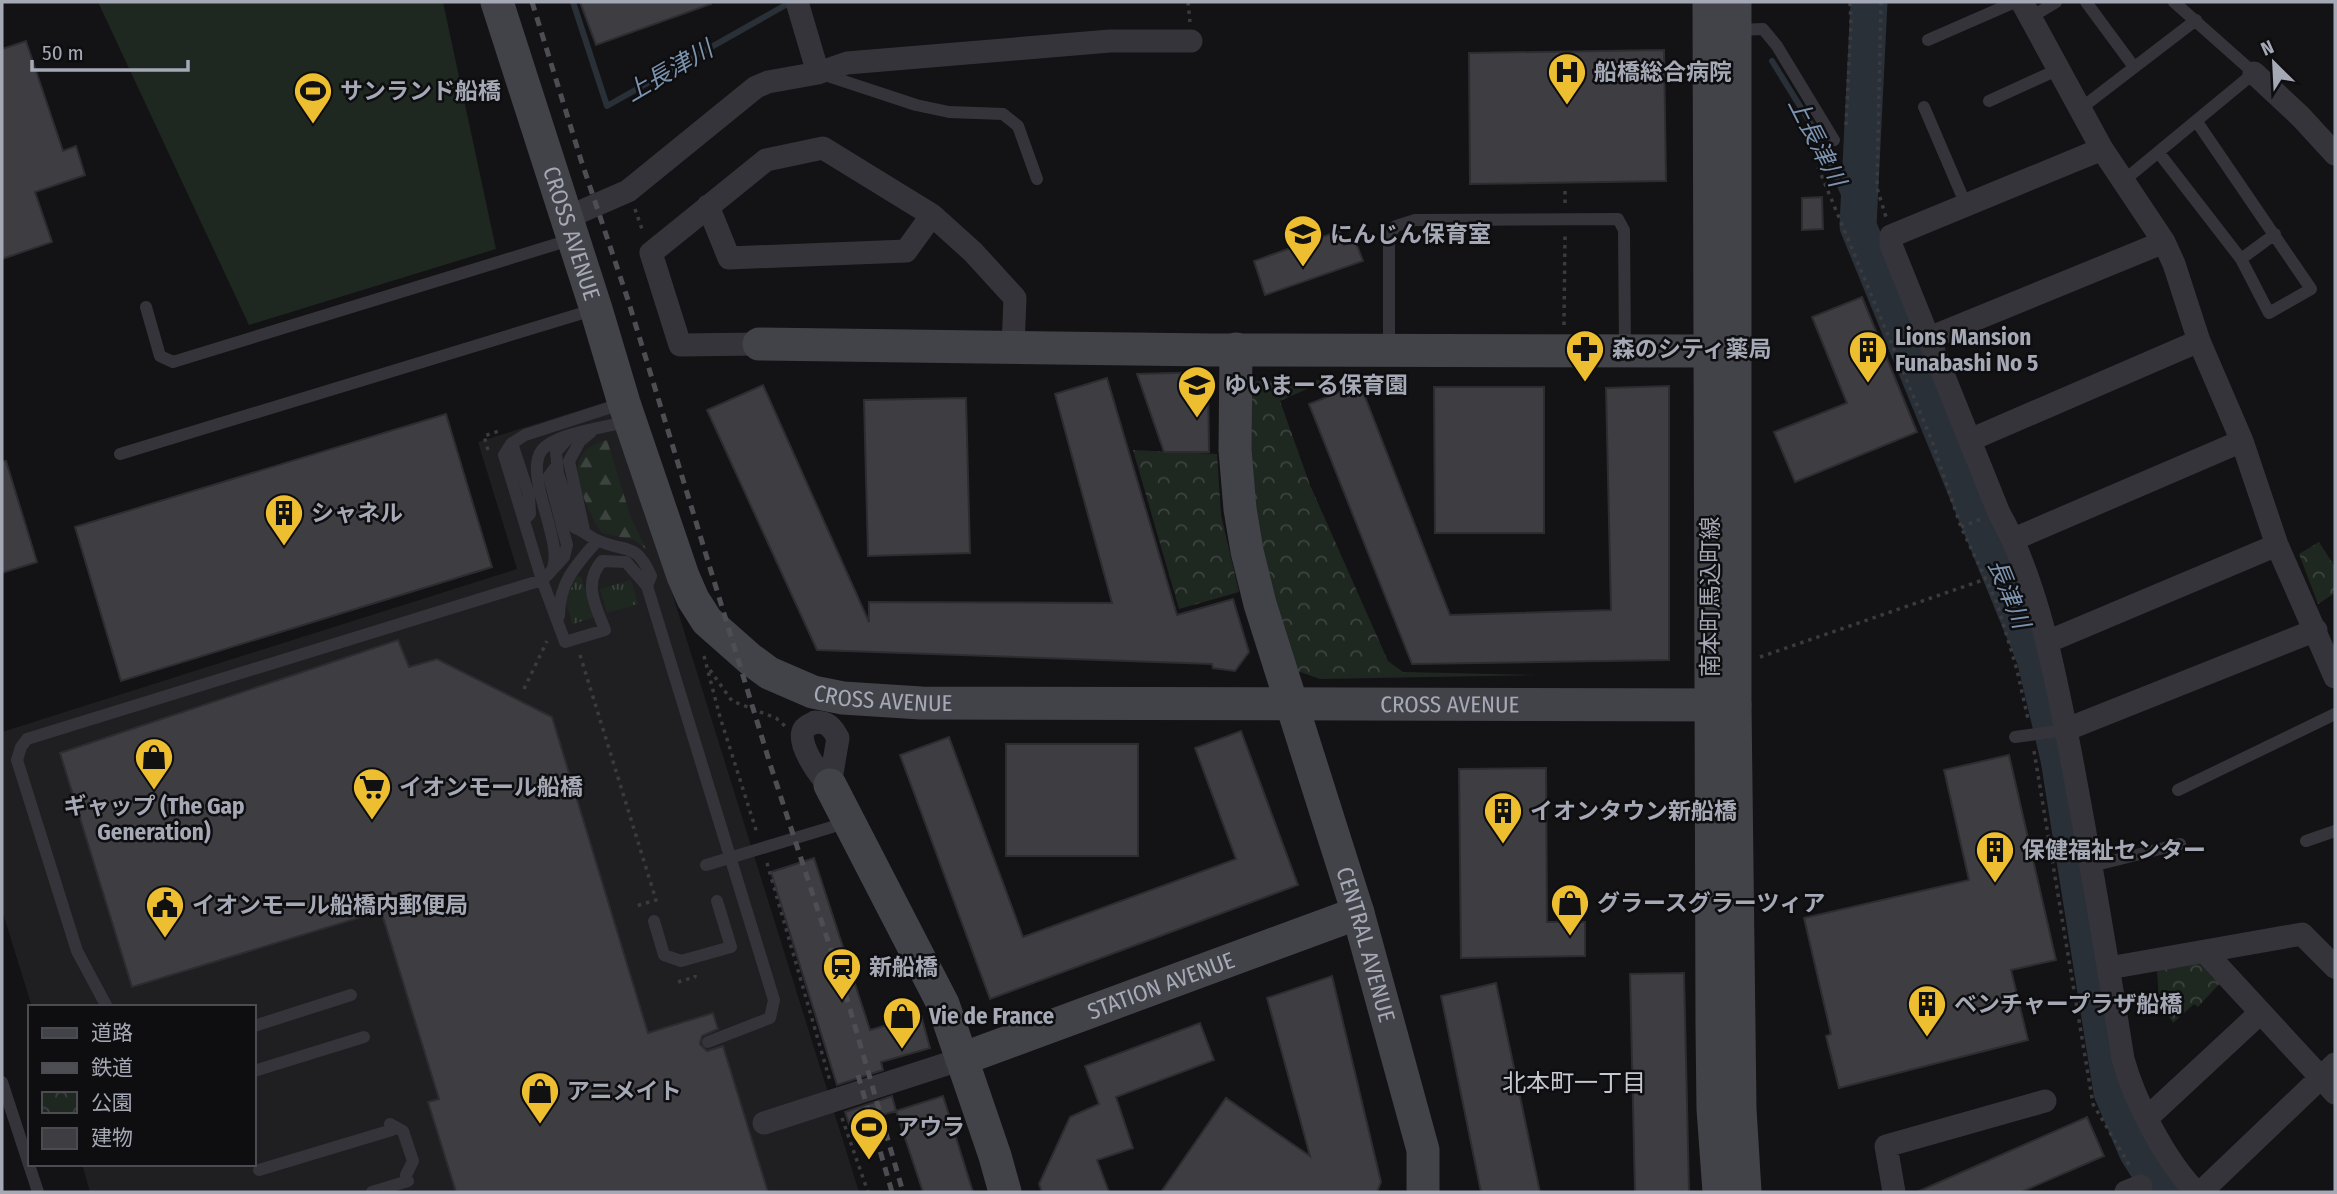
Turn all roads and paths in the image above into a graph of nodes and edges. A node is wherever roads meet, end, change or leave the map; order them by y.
1 (497, 2) edge
2 (797, 2) edge
3 (1850, 2) edge
4 (1881, 2) edge
5 (2056, 2) edge
6 (2086, 2) edge
7 (2174, 2) edge
8 (2023, 7) edge
9 (1722, 16) edge
10 (2196, 20) junction
11 (1928, 40) dead end
12 (1191, 41) dead end
13 (2134, 67) junction
14 (2059, 69) junction
15 (818, 73) junction
16 (2254, 73) junction
17 (1989, 101) dead end
18 (1924, 107) dead end
19 (2080, 109) junction
20 (2197, 122) junction
21 (1832, 145) junction
22 (2102, 149) junction
23 (2159, 153) junction
24 (2335, 154) edge
25 (1037, 180) dead end
26 (2122, 182) junction
27 (1565, 189) dead end
28 (628, 191) junction
29 (1966, 205) junction
30 (708, 206) junction
31 (932, 215) junction
32 (1565, 220) junction
33 (570, 229) junction
34 (2275, 234) junction
35 (1891, 236) junction
36 (2164, 242) junction
37 (651, 253) junction
38 (2241, 259) junction
39 (146, 307) dead end
40 (596, 309) junction
41 (1563, 327) dead end
42 (1927, 339) junction
43 (2199, 341) junction
44 (760, 344) joint
45 (1013, 347) junction
46 (1236, 349) junction
47 (1389, 350) junction
48 (1625, 351) junction
49 (1709, 351) junction
50 (627, 412) junction
51 (594, 430) junction
52 (569, 436) junction
53 (1970, 440) junction
54 (2242, 441) junction
55 (120, 454) dead end
56 (557, 466) junction
57 (1966, 524) dead end
58 (1961, 527) junction
59 (584, 530) junction
60 (2014, 539) junction
61 (597, 541) junction
62 (2277, 545) junction
63 (552, 570) junction
64 (1986, 579) junction
65 (544, 584) junction
66 (648, 586) junction
67 (559, 627) junction
68 (2316, 630) junction
69 (547, 640) dead end
70 (2047, 642) junction
71 (704, 654) dead end
72 (580, 655) dead end
73 (1750, 661) dead end
74 (707, 665) junction
75 (2335, 677) edge
76 (524, 688) dead end
77 (1290, 702) junction
78 (1723, 705) junction
79 (2335, 714) edge
80 (2065, 730) junction
81 (802, 734) junction
82 (2035, 734) junction
83 (2015, 737) dead end
84 (830, 785) junction
85 (2178, 790) dead end
86 (847, 818) junction
87 (2335, 831) edge
88 (2306, 841) dead end
89 (2180, 844) dead end
90 (762, 848) junction
91 (706, 865) dead end
92 (2092, 866) junction
93 (717, 901) dead end
94 (636, 906) dead end
95 (1359, 913) junction
96 (654, 921) dead end
97 (2206, 952) junction
98 (2335, 967) edge
99 (2109, 968) junction
100 (351, 995) dead end
101 (106, 1005) edge
102 (116, 1005) edge
103 (2260, 1013) junction
104 (256, 1025) edge
105 (364, 1037) dead end
106 (708, 1042) dead end
107 (962, 1059) junction
108 (256, 1070) edge
109 (2330, 1078) edge
110 (2, 1082) edge
111 (835, 1101) junction
112 (2045, 1101) dead end
113 (1727, 1109) junction
114 (2147, 1118) junction
115 (764, 1123) dead end
116 (28, 1161) edge
117 (29, 1166) edge
118 (259, 1170) dead end
119 (2134, 1189) edge
120 (38, 1192) edge
121 (372, 1192) edge
122 (868, 1192) edge
123 (1005, 1192) edge
124 (1423, 1192) edge
125 (1719, 1192) edge
126 (1745, 1192) edge
127 (1894, 1192) edge
128 (2198, 1192) edge

1 - 33 street, CROSS AVENUE
2 - 15 street
3 - 21 path
4 - 35 path
5 - 8 lane
6 - 13 lane
7 - 10 lane
8 - 11 lane
8 - 14 street
9 - 21 lane
9 - 49 street, 南本町馬込町線
9 - 78 street, 南本町馬込町線
10 - 13 lane
10 - 16 lane
12 - 15 street
13 - 19 lane
14 - 17 lane
14 - 19 street
15 - 25 lane
15 - 28 street
16 - 20 lane
16 - 24 street
18 - 29 lane
19 - 22 street
20 - 23 lane
20 - 34 lane
21 - 58 path
22 - 26 street
22 - 29 street
23 - 26 lane
23 - 38 lane
26 - 36 street
27 - 32 path
28 - 33 street
28 - 37 path
29 - 35 street
30 - 31 street
30 - 31 street
30 - 37 street
31 - 45 street
32 - 41 path
32 - 47 lane
32 - 48 lane
33 - 39 lane
33 - 40 street, CROSS AVENUE
34 - 38 lane
34 - 38 lane
35 - 42 street
36 - 42 street
36 - 43 street
37 - 44 street
40 - 50 street, CROSS AVENUE
40 - 55 lane
42 - 53 street
43 - 53 street
43 - 54 street
44 - 45 street
45 - 46 street
46 - 47 street
46 - 77 street, CENTRAL AVENUE
47 - 48 street
48 - 49 street
49 - 78 street, 南本町馬込町線
50 - 51 lane
50 - 65 lane
50 - 77 street, CROSS AVENUE
51 - 52 lane
51 - 59 lane
52 - 56 lane
52 - 63 lane
53 - 60 street
54 - 60 street
54 - 62 street
56 - 59 lane
56 - 63 lane
57 - 58 path
58 - 64 path
59 - 61 lane
60 - 70 street
61 - 66 lane
61 - 67 lane
62 - 68 street
62 - 70 street
63 - 65 lane
64 - 73 path
64 - 82 path
65 - 67 lane
65 - 101 lane
65 - 102 lane
66 - 67 lane
66 - 106 lane, bridge
68 - 75 street
68 - 80 street
69 - 76 path
70 - 80 street
71 - 74 path
72 - 94 path
74 - 81 path
74 - 90 path
77 - 78 street, CROSS AVENUE
77 - 95 street, CENTRAL AVENUE
78 - 113 street, 南本町馬込町線
79 - 85 lane
80 - 82 lane
80 - 92 street
81 - 84 street
81 - 84 street
82 - 83 lane
82 - 119 path
84 - 86 street
86 - 90 lane
86 - 107 street
87 - 88 lane
89 - 92 lane
90 - 91 lane
90 - 111 path
92 - 99 street
93 - 96 lane
95 - 107 street, STATION AVENUE
95 - 124 street, CENTRAL AVENUE
97 - 98 street
97 - 99 street
97 - 103 street
99 - 114 street
100 - 104 lane
103 - 109 street
103 - 114 street
105 - 108 lane
107 - 111 street
107 - 123 street
109 - 128 street
110 - 116 lane
111 - 115 street
111 - 122 path
112 - 127 street
113 - 125 street, 南本町馬込町線
113 - 126 street, 南本町馬込町線
114 - 128 street
117 - 120 lane
118 - 121 lane

